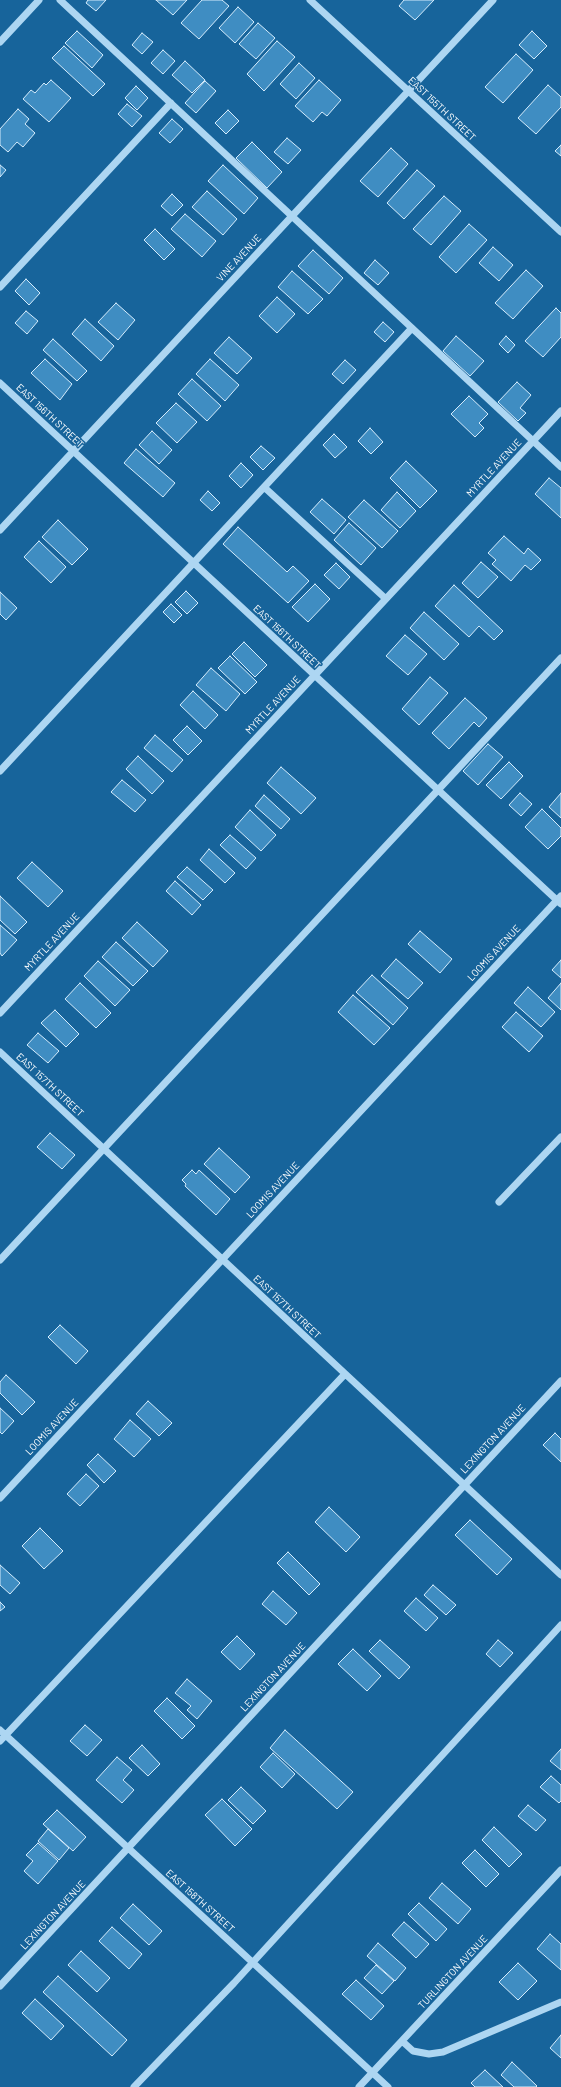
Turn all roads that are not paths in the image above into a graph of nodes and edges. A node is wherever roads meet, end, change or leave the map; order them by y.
1 (39, 0) edge
2 (60, 0) edge
3 (310, 0) edge
4 (493, 0) edge
5 (0, 42) edge
6 (409, 91) junction
7 (171, 103) junction
8 (292, 216) junction
9 (561, 232) edge
10 (0, 287) edge
11 (412, 328) junction
12 (0, 384) edge
13 (561, 411) edge
14 (533, 441) junction
15 (73, 451) junction
16 (561, 467) edge
17 (264, 487) junction
18 (0, 530) edge
19 (194, 563) junction
20 (386, 599) junction
21 (561, 658) edge
22 (315, 676) junction
23 (0, 771) edge
24 (438, 790) junction
25 (560, 900) edge
26 (0, 1013) edge
27 (0, 1052) edge
28 (561, 1137) edge
29 (104, 1149) junction
30 (499, 1202) dead end
31 (222, 1259) junction
32 (0, 1260) edge
33 (345, 1374) junction
34 (561, 1381) edge
35 (464, 1485) junction
36 (0, 1498) edge
37 (561, 1575) edge
38 (561, 1625) edge
39 (0, 1730) edge
40 (6, 1735) junction
41 (0, 1741) edge
42 (128, 1849) junction
43 (561, 1870) edge
44 (252, 1962) junction
45 (0, 1986) edge
46 (561, 2002) edge
47 (402, 2040) junction
48 (373, 2072) junction
49 (134, 2087) edge
50 (359, 2087) edge
51 (388, 2087) edge

1 - 5 street
2 - 7 street
3 - 6 street, EAST 155TH STREET
4 - 6 street, VINE AVENUE
6 - 8 street, VINE AVENUE
6 - 9 street, EAST 155TH STREET
7 - 8 street
7 - 10 street
8 - 11 street
8 - 15 street, VINE AVENUE
11 - 14 street
11 - 17 street
12 - 15 street, EAST 156TH STREET
13 - 14 street, MYRTLE AVENUE
14 - 16 street
14 - 20 street, MYRTLE AVENUE
15 - 18 street, VINE AVENUE
15 - 19 street, EAST 156TH STREET
17 - 19 street
17 - 20 street
19 - 22 street, EAST 156TH STREET
19 - 23 street
20 - 22 street, MYRTLE AVENUE
21 - 24 street
22 - 24 street, EAST 156TH STREET
22 - 26 street, MYRTLE AVENUE
24 - 25 street, EAST 156TH STREET
24 - 29 street
25 - 31 street, LOOMIS AVENUE
27 - 29 street, EAST 157TH STREET
28 - 30 street
29 - 31 street, EAST 157TH STREET
29 - 32 street
31 - 33 street, EAST 157TH STREET
31 - 36 street, LOOMIS AVENUE
33 - 35 street, EAST 157TH STREET
33 - 40 street
34 - 35 street, LEXINGTON AVENUE
35 - 37 street, EAST 157TH STREET
35 - 42 street, LEXINGTON AVENUE
38 - 44 street
39 - 40 street, EAST 158TH STREET
40 - 41 street
40 - 42 street, EAST 158TH STREET
42 - 44 street, EAST 158TH STREET
42 - 45 street, LEXINGTON AVENUE
43 - 47 street, TURLINGTON AVENUE
44 - 48 street, EAST 158TH STREET
44 - 49 street
46 - 47 street
47 - 48 street, TURLINGTON AVENUE
48 - 50 street, TURLINGTON AVENUE
48 - 51 street, EAST 158TH STREET

